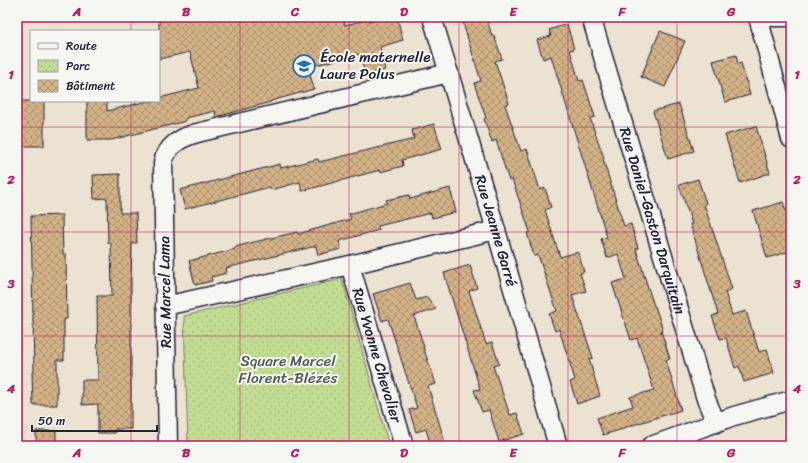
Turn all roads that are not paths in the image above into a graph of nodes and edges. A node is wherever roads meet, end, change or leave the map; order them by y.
1 (432, 17) edge
2 (591, 17) edge
3 (758, 17) edge
4 (773, 17) edge
5 (791, 17) edge
6 (449, 73) junction
7 (791, 139) edge
8 (496, 230) junction
9 (350, 265) junction
10 (165, 306) junction
11 (791, 400) edge
12 (716, 424) junction
13 (168, 446) edge
14 (404, 446) edge
15 (558, 446) edge
16 (651, 446) edge

1 - 6 street, Rue Jeanne Garré
2 - 12 street, Rue Daniel-Gaston Darquitain
3 - 7 street
4 - 5 street
6 - 8 street, Rue Jeanne Garré
6 - 10 street, Rue Marcel Lama
8 - 9 street
8 - 15 street, Rue Jeanne Garré
9 - 10 street
9 - 14 street, Rue Yvonne Chevalier
10 - 13 street, Rue Marcel Lama
11 - 12 street
12 - 16 street

